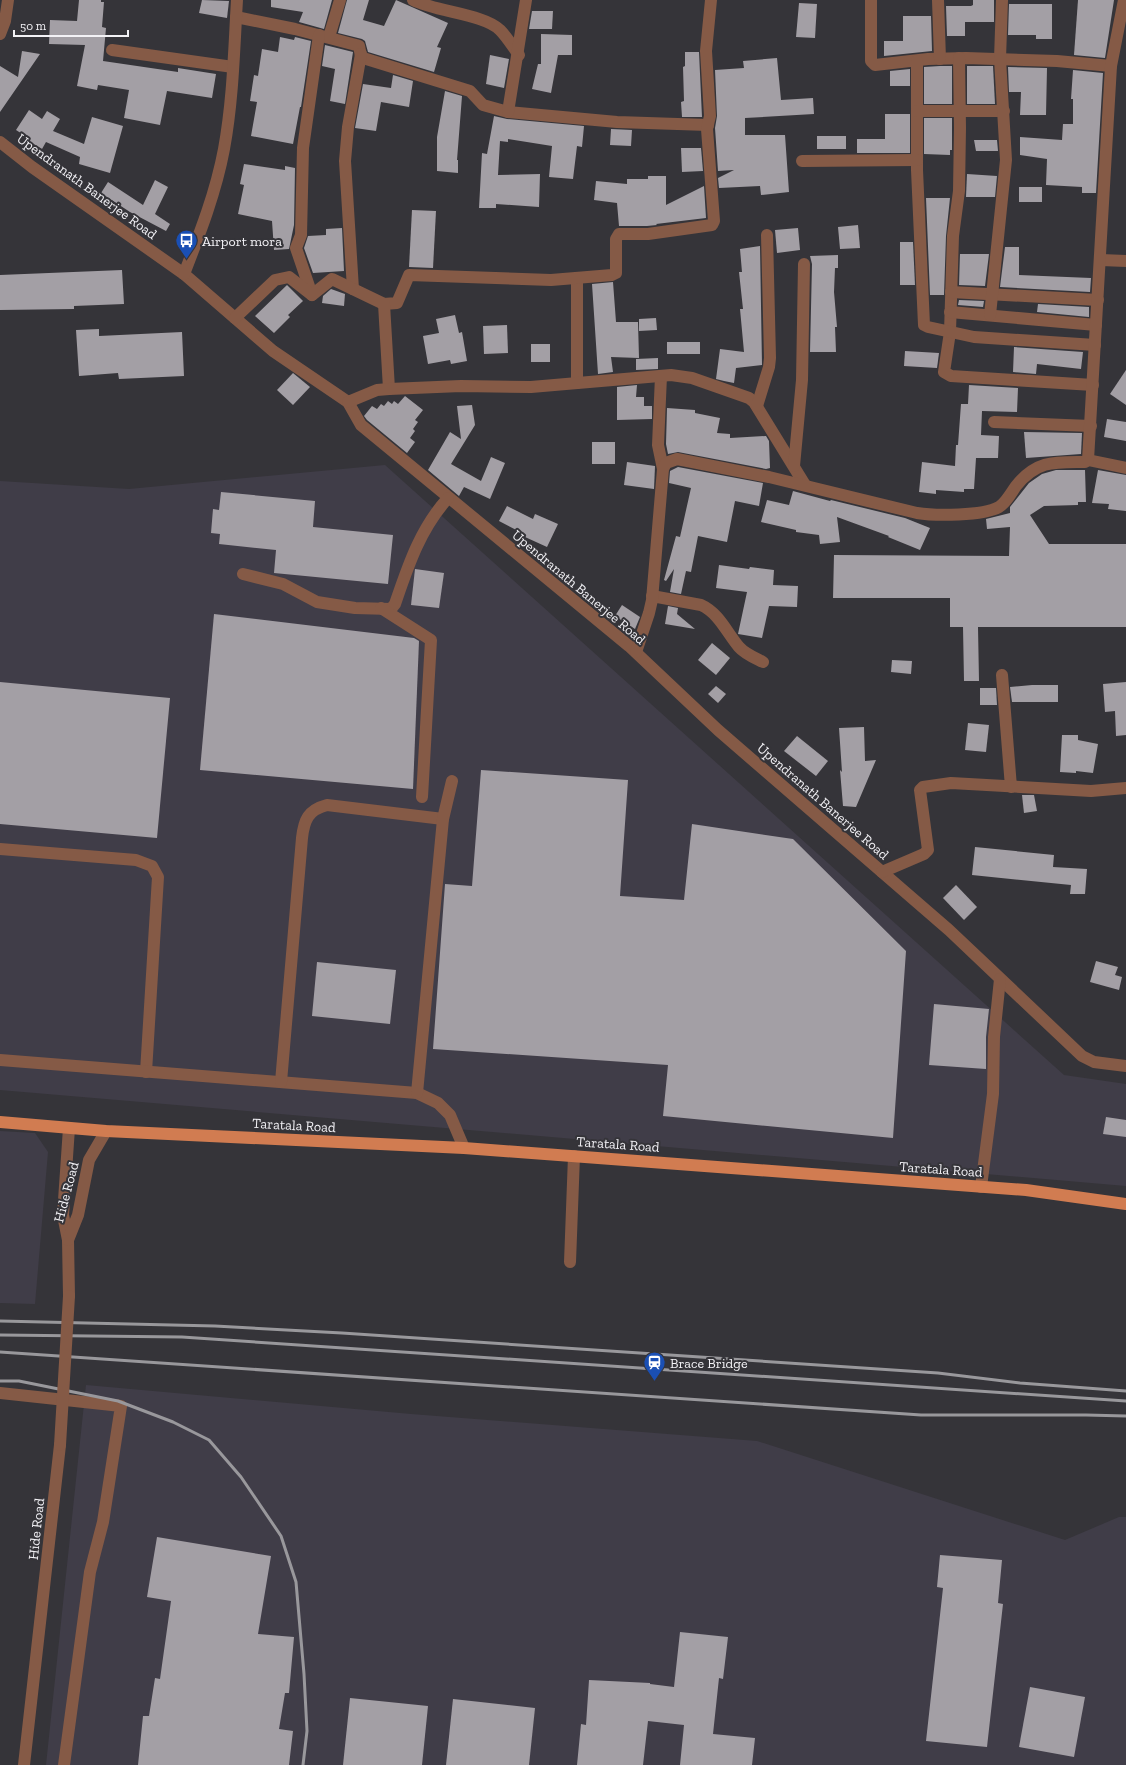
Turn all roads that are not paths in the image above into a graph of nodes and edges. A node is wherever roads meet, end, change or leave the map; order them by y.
1 (8, 0) edge
2 (237, 0) edge
3 (340, 0) edge
4 (413, 0) edge
5 (526, 0) edge
6 (711, 0) edge
7 (871, 0) edge
8 (938, 0) edge
9 (1002, 0) edge
10 (1124, 0) edge
11 (236, 17) junction
12 (0, 34) edge
13 (324, 36) junction
14 (112, 50) dead end
15 (361, 54) junction
16 (518, 55) junction
17 (959, 58) junction
18 (1000, 58) junction
19 (940, 59) junction
20 (917, 61) junction
21 (1111, 66) junction
22 (233, 67) junction
23 (960, 110) junction
24 (917, 111) junction
25 (1004, 111) junction
26 (508, 112) junction
27 (708, 125) junction
28 (0, 142) edge
29 (917, 160) junction
30 (802, 161) dead end
31 (766, 235) dead end
32 (1101, 260) junction
33 (1126, 260) edge
34 (804, 264) dead end
35 (184, 274) junction
36 (577, 278) junction
37 (353, 289) junction
38 (951, 292) junction
39 (312, 294) junction
40 (992, 295) junction
41 (1098, 300) junction
42 (384, 304) junction
43 (950, 312) junction
44 (990, 315) junction
45 (235, 318) junction
46 (1096, 325) junction
47 (950, 332) junction
48 (1095, 345) junction
49 (661, 376) junction
50 (577, 383) junction
51 (1093, 385) junction
52 (389, 389) junction
53 (348, 402) junction
54 (757, 406) junction
55 (994, 422) dead end
56 (1091, 426) junction
57 (1088, 460) junction
58 (794, 466) junction
59 (1126, 468) edge
60 (663, 469) junction
61 (805, 485) junction
62 (448, 498) junction
63 (244, 574) dead end
64 (652, 596) junction
65 (380, 608) junction
66 (636, 652) junction
67 (763, 662) dead end
68 (1002, 675) dead end
69 (452, 781) dead end
70 (1011, 787) junction
71 (1126, 788) edge
72 (422, 797) dead end
73 (443, 819) junction
74 (0, 849) edge
75 (882, 872) junction
76 (1000, 978) junction
77 (0, 1060) edge
78 (1126, 1066) edge
79 (146, 1072) junction
80 (280, 1082) junction
81 (417, 1093) junction
82 (0, 1122) edge
83 (69, 1128) junction
84 (106, 1131) junction
85 (464, 1148) junction
86 (574, 1156) junction
87 (981, 1187) junction
88 (1126, 1204) edge
89 (68, 1240) junction
90 (570, 1262) dead end
91 (0, 1393) edge
92 (24, 1765) edge
93 (64, 1765) edge

1 - 12 street
2 - 11 street
3 - 13 street
4 - 16 street
5 - 16 street
6 - 27 street
7 - 20 street
8 - 19 street
9 - 18 street
10 - 21 street
11 - 13 street
11 - 22 street
13 - 15 street
13 - 39 street
14 - 22 street
15 - 26 street
15 - 37 street
16 - 26 street
17 - 18 street
17 - 19 street
17 - 23 street
18 - 21 street
18 - 25 street
19 - 20 street
20 - 24 street
21 - 32 street
22 - 35 street
23 - 24 street
23 - 25 street
23 - 38 street
24 - 29 street
25 - 40 street
26 - 27 street
27 - 36 street
28 - 35 street, Upendranath Banerjee Road
29 - 30 street
29 - 47 street
31 - 54 street
32 - 33 street
32 - 41 street
34 - 58 street
35 - 45 street, Upendranath Banerjee Road
36 - 42 street
36 - 50 street
37 - 39 street
37 - 42 street
38 - 40 street
38 - 43 street
39 - 45 street
40 - 41 street
40 - 44 street
41 - 46 street
42 - 52 street
43 - 44 street
43 - 47 street
44 - 46 street
45 - 53 street, Upendranath Banerjee Road
46 - 48 street
47 - 48 street
47 - 51 street
48 - 51 street
49 - 50 street
49 - 54 street
49 - 60 street
50 - 52 street
51 - 56 street
52 - 53 street
53 - 62 street, Upendranath Banerjee Road
54 - 58 street
55 - 56 street
56 - 57 street
57 - 59 street
57 - 61 street
58 - 61 street
60 - 61 street
60 - 64 street
62 - 65 street
62 - 66 street, Upendranath Banerjee Road
63 - 65 street
64 - 66 street
64 - 67 street
65 - 72 street
66 - 75 street, Upendranath Banerjee Road
68 - 70 street
69 - 73 street
70 - 71 street
70 - 75 street
73 - 80 street
73 - 81 street
74 - 79 street
75 - 76 street, Upendranath Banerjee Road
76 - 78 street, Upendranath Banerjee Road
76 - 87 street
77 - 79 street
79 - 80 street
80 - 81 street
81 - 85 street
82 - 83 main road, Taratala Road
83 - 84 main road, Taratala Road
83 - 89 street
84 - 85 main road, Taratala Road
84 - 89 street, Hide Road
85 - 86 main road, Taratala Road
86 - 87 main road, Taratala Road
86 - 90 street
87 - 88 main road, Taratala Road
89 - 92 street, Hide Road, bridge
91 - 93 street

